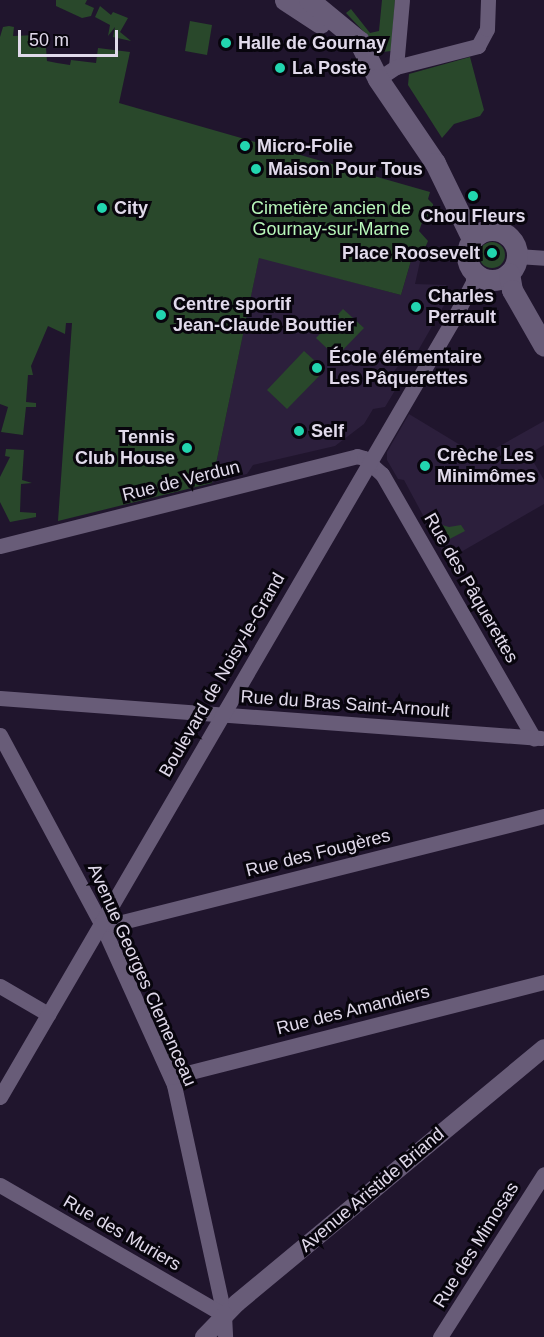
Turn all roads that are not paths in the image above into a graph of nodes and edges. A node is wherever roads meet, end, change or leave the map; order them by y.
1 (285, 0) edge
2 (402, 0) edge
3 (488, 0) edge
4 (305, 4) edge
5 (396, 67) junction
6 (378, 79) junction
7 (479, 235) junction
8 (544, 258) edge
9 (473, 271) junction
10 (509, 275) junction
11 (544, 346) edge
12 (370, 461) junction
13 (0, 546) edge
14 (0, 698) edge
15 (221, 715) junction
16 (0, 735) edge
17 (539, 738) edge
18 (544, 816) edge
19 (101, 923) junction
20 (544, 982) edge
21 (0, 986) edge
22 (48, 1014) junction
23 (544, 1048) edge
24 (171, 1077) junction
25 (0, 1098) edge
26 (544, 1174) edge
27 (0, 1185) edge
28 (224, 1315) junction
29 (204, 1337) edge
30 (225, 1337) edge
31 (440, 1337) edge

1 - 4 main road
2 - 5 street
3 - 5 street
4 - 6 main road
5 - 6 street
6 - 7 main road
7 - 9 main road
7 - 10 main road
8 - 10 street
9 - 10 main road
9 - 12 street, Boulevard de Noisy-le-Grand
10 - 11 main road
12 - 13 street, Rue de Verdun
12 - 15 street, Boulevard de Noisy-le-Grand
12 - 17 street, Rue des Pâquerettes
14 - 15 street, Rue du Bras Saint-Arnoult
15 - 17 street, Rue du Bras Saint-Arnoult
15 - 19 street, Boulevard de Noisy-le-Grand
16 - 19 street, Avenue Georges Clemenceau
18 - 19 street, Rue des Fougères
19 - 22 street, Boulevard de Noisy-le-Grand
19 - 24 street, Avenue Georges Clemenceau
20 - 24 street, Rue des Amandiers
21 - 22 street
22 - 25 street, Boulevard de Noisy-le-Grand
23 - 28 street, Avenue Aristide Briand
24 - 28 street, Avenue Georges Clemenceau
26 - 31 street, Rue des Mimosas
27 - 28 street, Rue des Muriers
28 - 29 street, Avenue Aristide Briand
28 - 30 street, Avenue Georges Clemenceau

